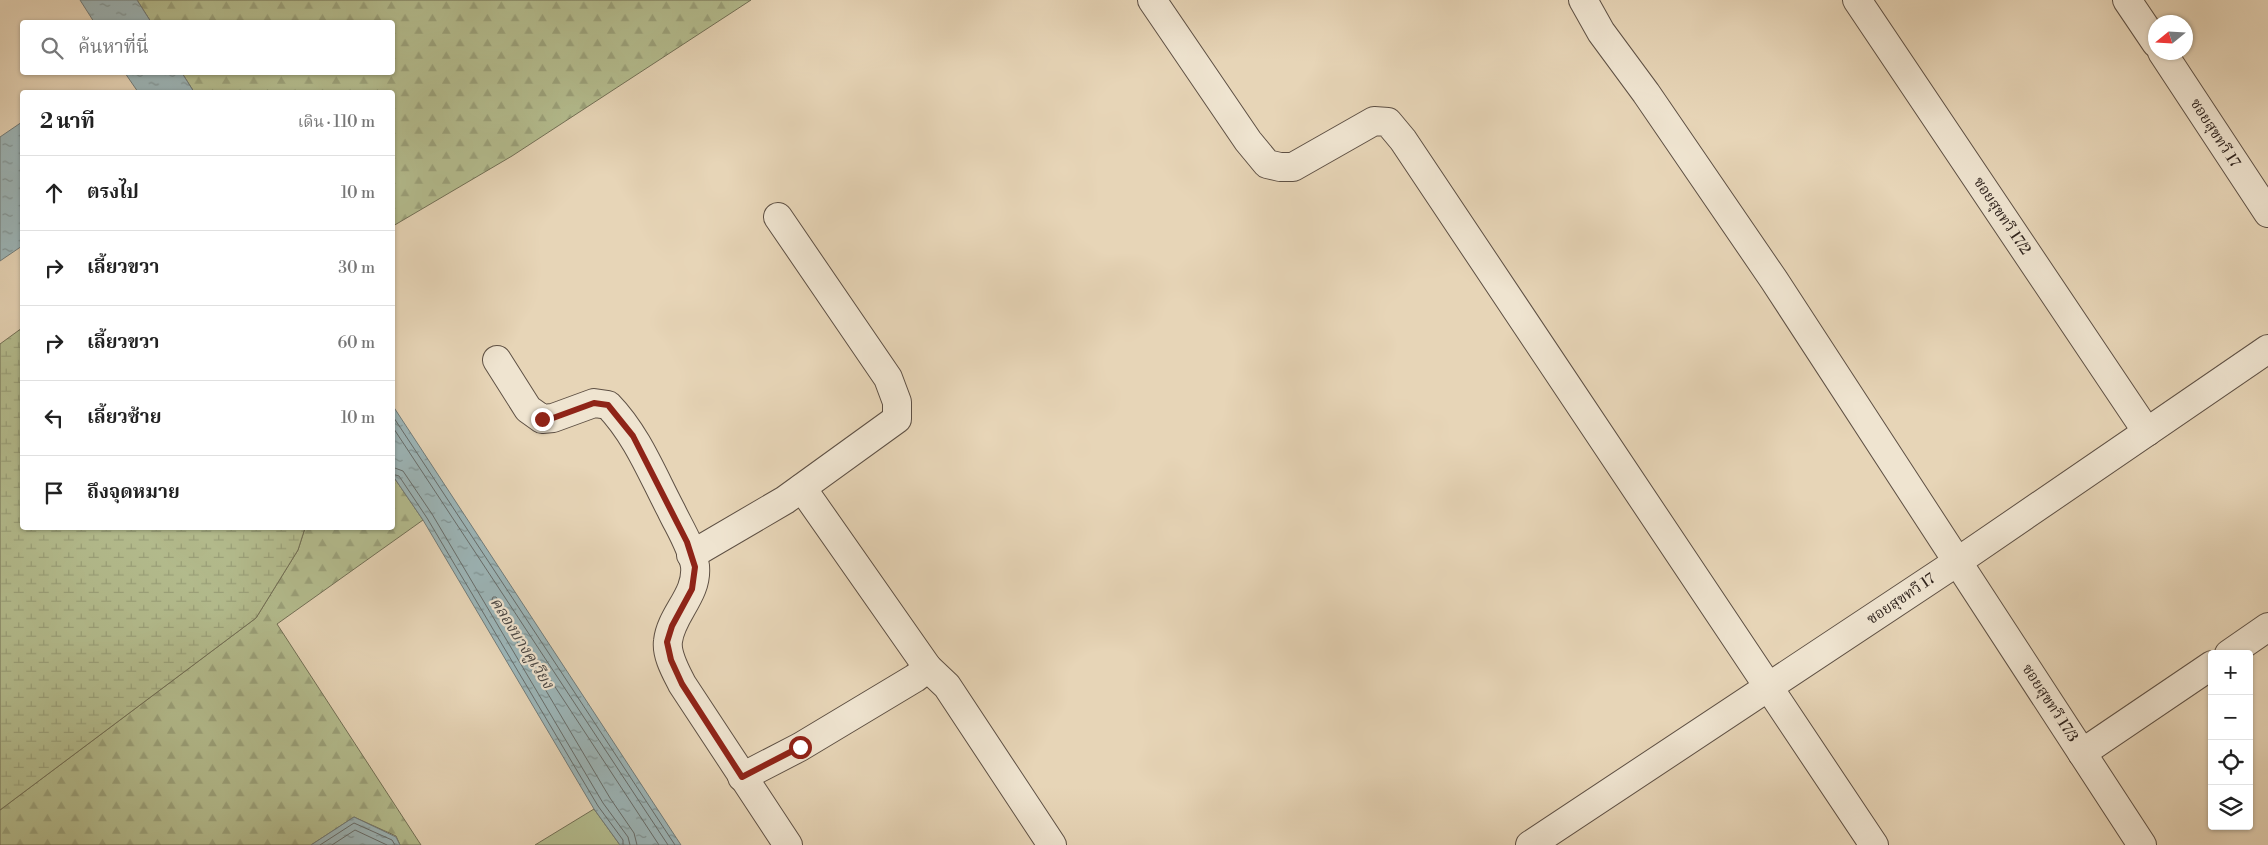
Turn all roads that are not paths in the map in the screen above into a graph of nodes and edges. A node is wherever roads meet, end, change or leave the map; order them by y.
1 (1152, 0) edge
2 (1583, 0) edge
3 (1857, 0) edge
4 (2127, 0) edge
5 (2148, 31) edge
6 (2167, 60) edge
7 (2268, 213) edge
8 (778, 217) dead end
9 (2268, 349) edge
10 (497, 360) dead end
11 (2146, 432) junction
12 (802, 488) junction
13 (691, 555) junction
14 (1957, 562) junction
15 (2268, 627) edge
16 (2235, 650) edge
17 (928, 668) junction
18 (2208, 668) edge
19 (1770, 686) junction
20 (2082, 753) junction
21 (742, 777) junction
22 (788, 845) edge
23 (1052, 845) edge
24 (1530, 845) edge
25 (1874, 845) edge
26 (2142, 845) edge

1 - 19 street
2 - 14 street, ซอยสุขทวี 17/3
3 - 11 street, ซอยสุขทวี 17/2
4 - 5 street
6 - 7 street, ซอยสุขทวี 17
8 - 12 street
9 - 11 street, ซอยสุขทวี 17
10 - 13 street
11 - 14 street, ซอยสุขทวี 17
12 - 13 street
12 - 17 street
13 - 21 street
14 - 19 street, ซอยสุขทวี 17
14 - 20 street, ซอยสุขทวี 17/3
15 - 16 street
17 - 21 street
17 - 23 street
18 - 20 street
19 - 24 street, ซอยสุขทวี 17
19 - 25 street
20 - 26 street, ซอยสุขทวี 17/3
21 - 22 street

